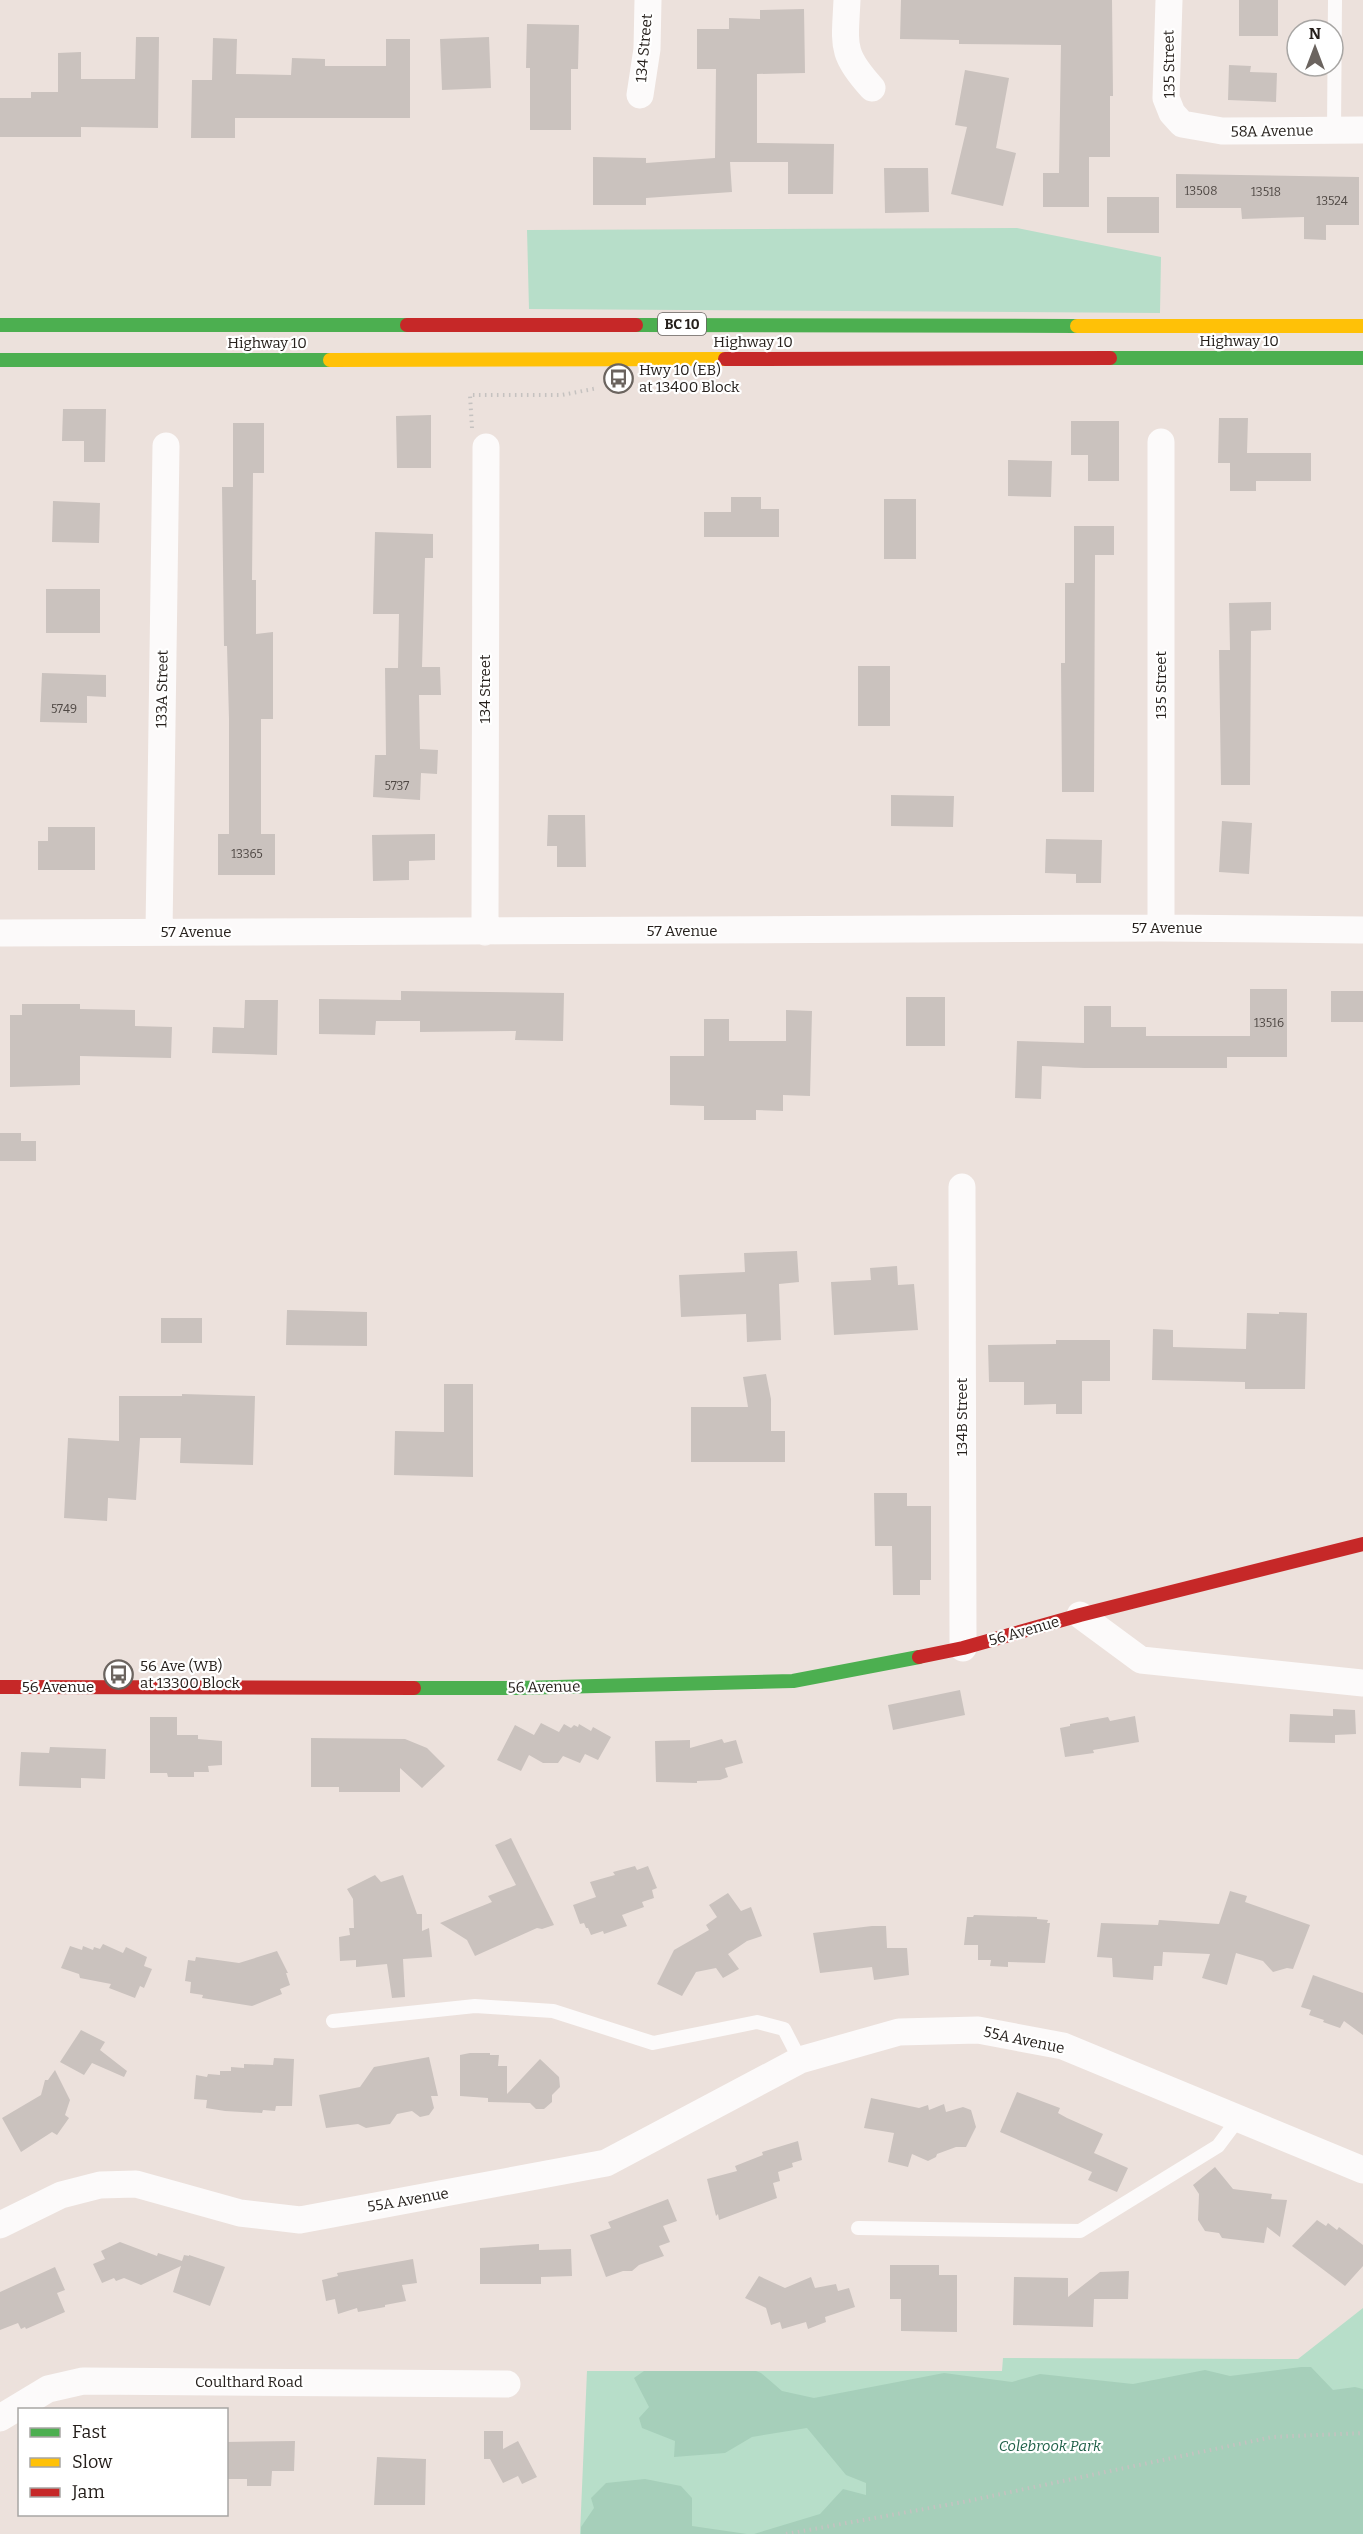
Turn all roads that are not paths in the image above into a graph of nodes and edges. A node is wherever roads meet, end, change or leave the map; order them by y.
1 (648, 0) edge
2 (847, 0) edge
3 (1169, 0) edge
4 (1335, 0) edge
5 (872, 88) dead end
6 (640, 95) dead end
7 (1182, 124) joint
8 (1334, 130) junction
9 (1363, 130) edge
10 (0, 325) edge
11 (1363, 326) edge
12 (1363, 358) edge
13 (0, 360) edge
14 (479, 437) road end
15 (1161, 442) dead end
16 (166, 446) dead end
17 (1161, 928) junction
18 (1363, 930) edge
19 (159, 932) junction
20 (485, 932) junction
21 (0, 933) edge
22 (962, 1187) dead end
23 (1363, 1544) edge
24 (1080, 1615) junction
25 (963, 1648) junction
26 (1363, 1683) edge
27 (0, 1687) edge
28 (333, 2021) dead end
29 (800, 2060) junction
30 (1239, 2118) junction
31 (1363, 2170) edge
32 (0, 2225) edge
33 (858, 2228) dead end
34 (507, 2384) dead end
35 (0, 2418) edge

1 - 6 street, 134 Street
2 - 5 street
3 - 7 street, 135 Street
4 - 8 lane
7 - 8 street, 58A Avenue
8 - 9 street, 58A Avenue
10 - 11 main road, Highway 10 / BC 10
12 - 13 main road, Highway 10
14 - 20 street, 134 Street
15 - 17 street, 135 Street
16 - 19 street, 133A Street
17 - 18 street, 57 Avenue
17 - 20 street, 57 Avenue
19 - 20 street, 57 Avenue
19 - 21 street, 57 Avenue
22 - 25 street, 134B Street
23 - 24 main road, 56 Avenue
24 - 25 main road, 56 Avenue
24 - 26 street, 56 Avenue
25 - 27 main road, 56 Avenue
28 - 29 lane
29 - 30 street, 55A Avenue
29 - 32 street, 55A Avenue
30 - 31 street, 55A Avenue
30 - 33 lane
34 - 35 street, Coulthard Road

